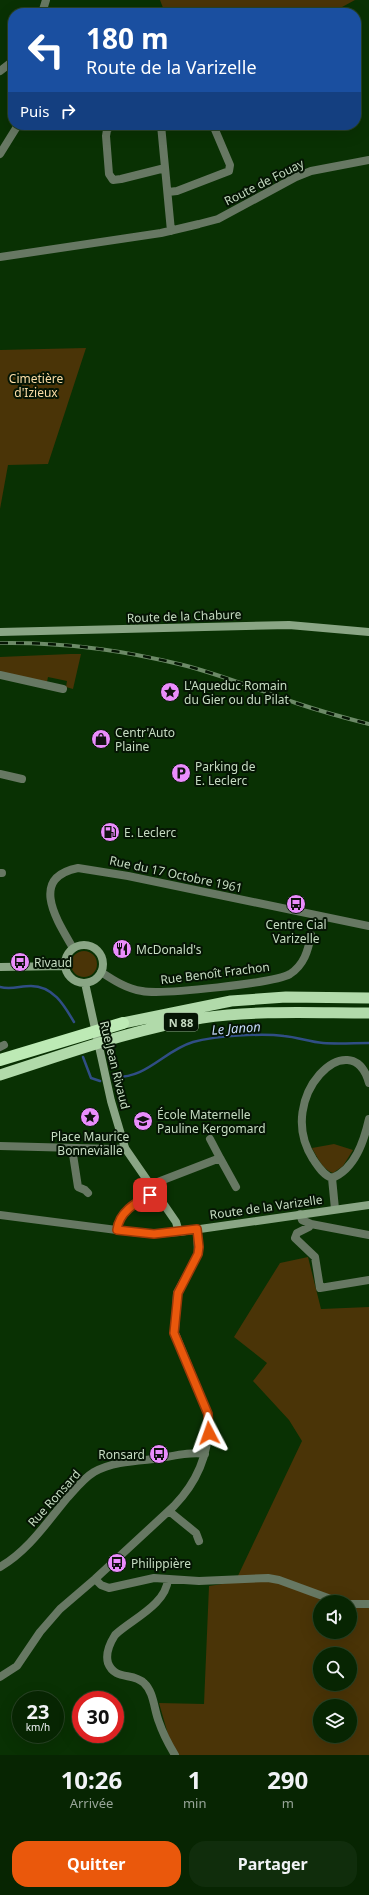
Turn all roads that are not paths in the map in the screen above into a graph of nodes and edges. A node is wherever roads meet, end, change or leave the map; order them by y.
1 (8, 65) edge
2 (0, 71) edge
3 (15, 130) edge
4 (107, 130) edge
5 (161, 130) edge
6 (215, 130) edge
7 (0, 154) edge
8 (369, 160) edge
9 (165, 168) junction
10 (168, 192) junction
11 (171, 231) junction
12 (0, 257) edge
13 (0, 632) edge
14 (369, 632) edge
15 (0, 674) edge
16 (63, 689) dead end
17 (0, 774) edge
18 (22, 779) dead end
19 (369, 926) edge
20 (311, 935) dead end
21 (73, 948) junction
22 (0, 966) edge
23 (65, 966) junction
24 (101, 972) junction
25 (85, 983) junction
26 (369, 998) edge
27 (369, 1014) edge
28 (123, 1023) joint
29 (0, 1060) edge
30 (0, 1075) edge
31 (369, 1083) edge
32 (369, 1119) edge
33 (210, 1139) dead end
34 (0, 1146) edge
35 (72, 1148) junction
36 (125, 1148) junction
37 (220, 1158) junction
38 (332, 1178) junction
39 (150, 1185) junction
40 (236, 1187) dead end
41 (88, 1194) dead end
42 (150, 1195) dead end
43 (369, 1205) edge
44 (335, 1209) junction
45 (300, 1214) junction
46 (0, 1215) edge
47 (311, 1224) junction
48 (197, 1229) junction
49 (117, 1230) junction
50 (179, 1232) junction
51 (369, 1236) edge
52 (369, 1280) edge
53 (205, 1454) junction
54 (169, 1511) junction
55 (199, 1541) dead end
56 (0, 1567) edge
57 (96, 1579) junction
58 (168, 1579) junction
59 (320, 1595) edge
60 (357, 1604) edge
61 (369, 1604) edge
62 (0, 1677) edge
63 (175, 1755) edge

1 - 2 street
3 - 7 street
4 - 9 street
5 - 9 street
6 - 10 street
8 - 11 street, Route de Fouay
9 - 10 street
10 - 11 street
11 - 12 street, Route de Fouay
13 - 14 main road, Route de la Chabure
15 - 16 street
17 - 18 street
19 - 21 street, Rue du 17 Octobre 1961
20 - 24 street, Rue Benoît Frachon
21 - 23 main road
21 - 24 main road
22 - 23 main road
23 - 25 main road
24 - 25 main road
25 - 36 main road, Rue Jean Rivaud
26 - 28 highway, N 88
27 - 30 highway, N 88
28 - 29 highway, N 88
31 - 38 street
32 - 38 street
33 - 37 street
34 - 35 street
35 - 36 street
35 - 41 street
36 - 39 main road, Rue Jean Rivaud
37 - 39 street
37 - 40 street
38 - 44 street
39 - 50 main road, Rue Jean Rivaud
42 - 49 street
43 - 44 main road, Route de la Varizelle
44 - 45 main road, Route de la Varizelle
45 - 47 street
45 - 48 main road, Route de la Varizelle
46 - 49 street, Route de la Varizelle
47 - 51 street
47 - 52 street
48 - 50 main road, Route de la Varizelle
48 - 53 street
49 - 50 street, Route de la Varizelle
53 - 54 street
53 - 56 street, Rue Ronsard
54 - 55 street
54 - 57 street
57 - 58 street
57 - 62 street
58 - 59 street
58 - 63 street
60 - 61 street

